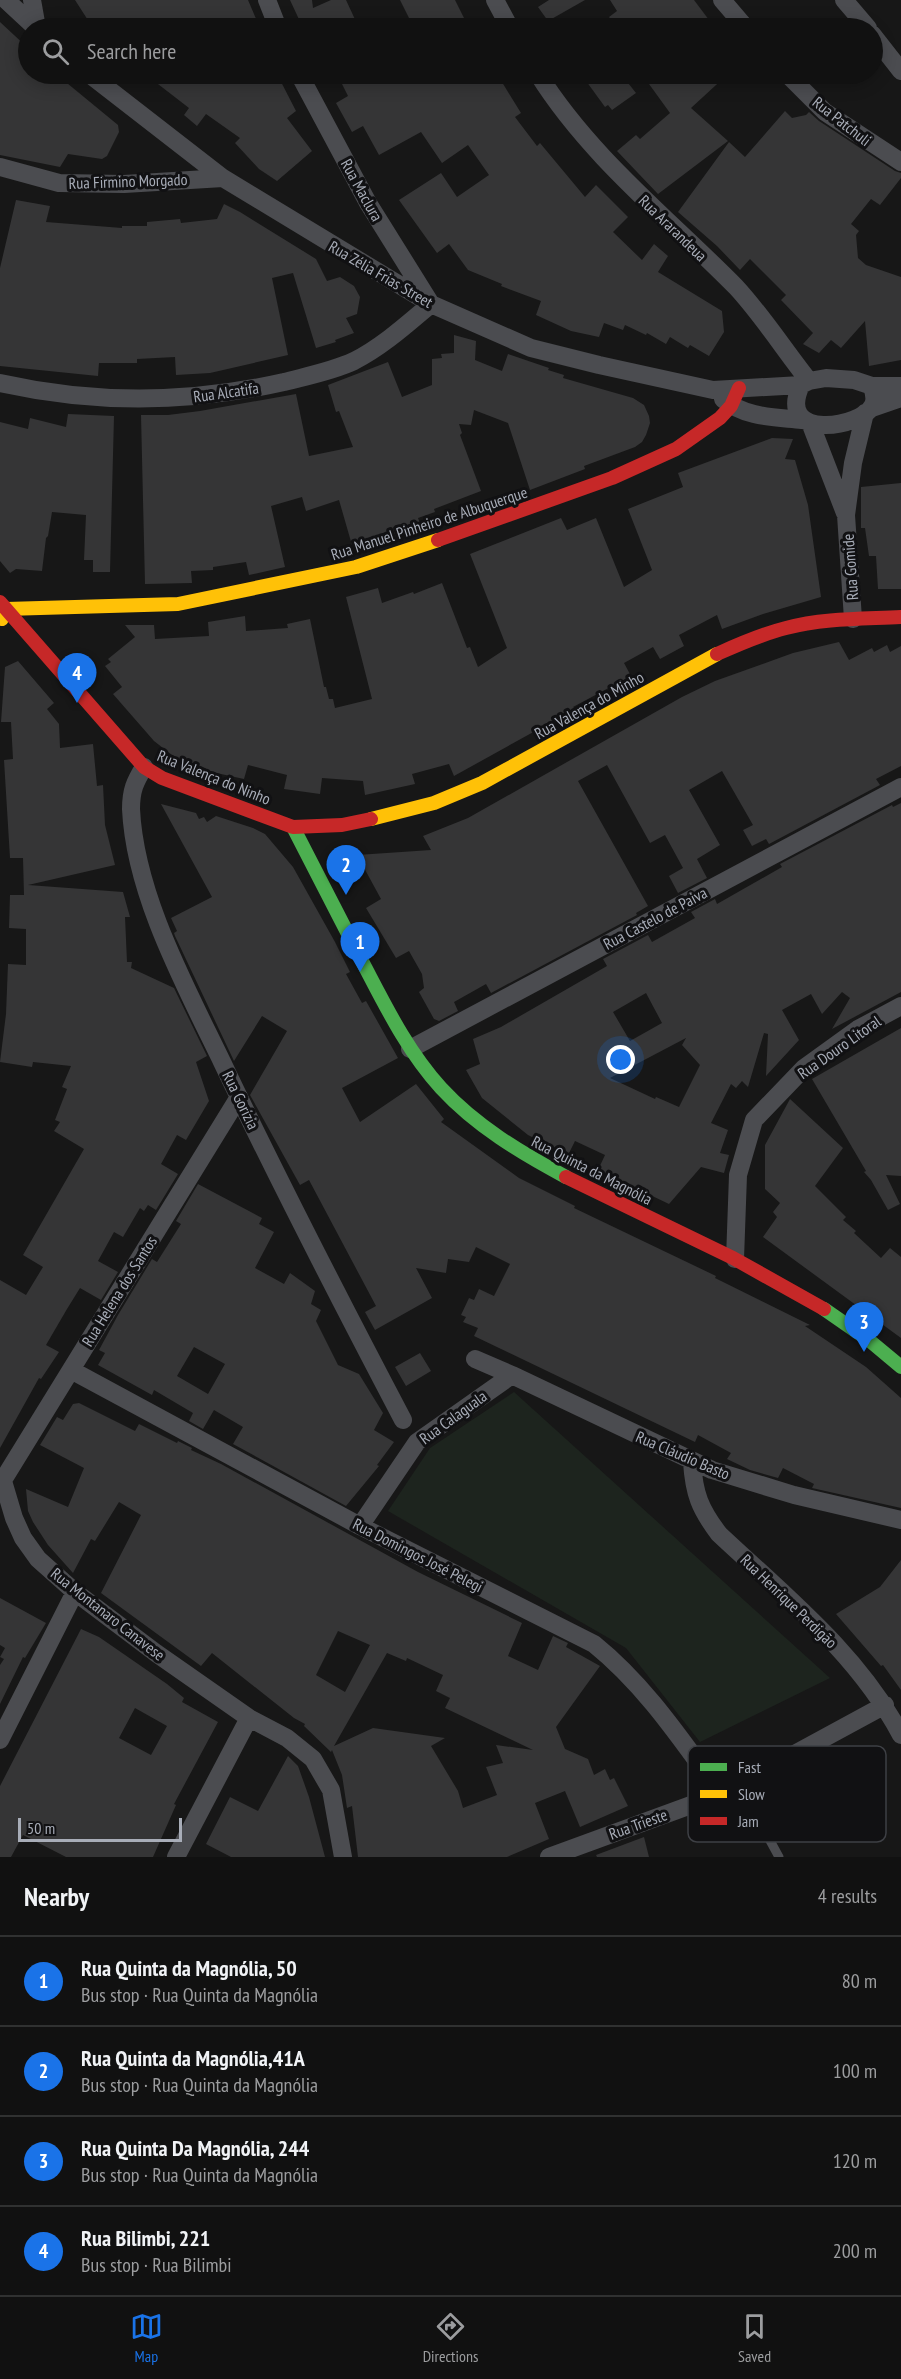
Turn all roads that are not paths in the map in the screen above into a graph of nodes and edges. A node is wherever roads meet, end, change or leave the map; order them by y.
1 (6, 0) edge
2 (32, 0) edge
3 (267, 0) edge
4 (495, 0) edge
5 (722, 0) edge
6 (844, 0) edge
7 (26, 18) edge
8 (35, 18) edge
9 (274, 18) edge
10 (505, 18) edge
11 (737, 18) edge
12 (859, 18) edge
13 (883, 47) edge
14 (901, 71) edge
15 (103, 84) edge
16 (304, 84) edge
17 (545, 84) edge
18 (797, 84) edge
19 (901, 162) edge
20 (0, 168) edge
21 (223, 178) junction
22 (431, 304) junction
23 (0, 383) edge
24 (805, 383) junction
25 (872, 387) junction
26 (901, 387) edge
27 (739, 388) junction
28 (713, 390) junction
29 (901, 398) edge
30 (731, 406) junction
31 (868, 411) junction
32 (807, 422) junction
33 (846, 515) junction
34 (3, 605) edge
35 (901, 617) edge
36 (853, 620) junction
37 (0, 626) edge
38 (144, 767) junction
39 (901, 787) edge
40 (293, 827) junction
41 (901, 1006) edge
42 (410, 1049) junction
43 (239, 1097) junction
44 (735, 1259) junction
45 (476, 1359) dead end
46 (901, 1367) edge
47 (70, 1370) junction
48 (512, 1375) junction
49 (403, 1420) dead end
50 (692, 1462) junction
51 (2, 1483) edge
52 (901, 1520) edge
53 (360, 1526) junction
54 (75, 1592) junction
55 (885, 1705) junction
56 (249, 1718) junction
57 (901, 1735) edge
58 (0, 1740) edge
59 (809, 1746) edge
60 (688, 1749) edge
61 (688, 1806) edge
62 (771, 1842) edge
63 (176, 1857) edge
64 (343, 1857) edge
65 (549, 1857) edge
66 (779, 1857) edge

1 - 7 street
2 - 8 street
3 - 9 street
4 - 10 street
5 - 11 street
6 - 12 street
13 - 14 street
15 - 21 street, Rua Zélia Frias Street
16 - 22 street, Rua Maclura
17 - 24 street, Rua Ararandeua
18 - 19 street, Rua Patchuli
20 - 21 street, Rua Firmino Morgado
21 - 22 street, Rua Zélia Frias Street
22 - 23 street, Rua Alcatifa
22 - 28 street, Rua Zélia Frias Street
24 - 25 street, Rua Zélia Frias Street
24 - 27 street, Rua Zélia Frias Street
24 - 32 street, Rua Gomide
25 - 26 street
25 - 31 street, Rua Gomide
27 - 28 street, Rua Zélia Frias Street
27 - 30 street, Rua Manuel Pinheiro de Albuquerque
28 - 30 street, Rua Zélia Frias Street
29 - 31 street
30 - 32 street, Rua Zélia Frias Street
30 - 34 street, Rua Manuel Pinheiro de Albuquerque
31 - 32 street, Rua Zélia Frias Street
31 - 33 street, Rua Gomide
32 - 33 street, Rua Gomide
33 - 36 street, Rua Gomide
34 - 37 street
34 - 38 street, Rua Valença do Ninho
35 - 36 street, Rua Valença do Minho
36 - 40 street, Rua Valença do Minho
38 - 40 street, Rua Valença do Ninho
38 - 43 street, Rua Gorízia
39 - 42 street, Rua Castelo de Paiva
40 - 42 street, Rua Quinta da Magnólia
41 - 44 street, Rua Douro Litoral
42 - 44 street, Rua Quinta da Magnólia
43 - 47 street, Rua Helena dos Santos
43 - 49 street, Rua Gorízia
44 - 46 street, Rua Quinta da Magnólia
45 - 48 street, Rua Cláudio Basto
47 - 51 street, Rua Helena dos Santos
47 - 53 street, Rua Domingos José Pelegi
48 - 50 street, Rua Cláudio Basto
48 - 53 street, Rua Calaguala
50 - 52 street, Rua Cláudio Basto
50 - 55 street, Rua Henrique Perdigão
51 - 54 street, Rua Montanaro Canavese
53 - 60 street, Rua Domingos José Pelegi
54 - 56 street, Rua Montanaro Canavese
54 - 58 street
55 - 57 street, Rua Henrique Perdigão
55 - 59 street, Rua Trieste
56 - 63 street
56 - 64 street, Rua Montanaro Canavese
61 - 65 street, Rua Trieste
62 - 66 lane

